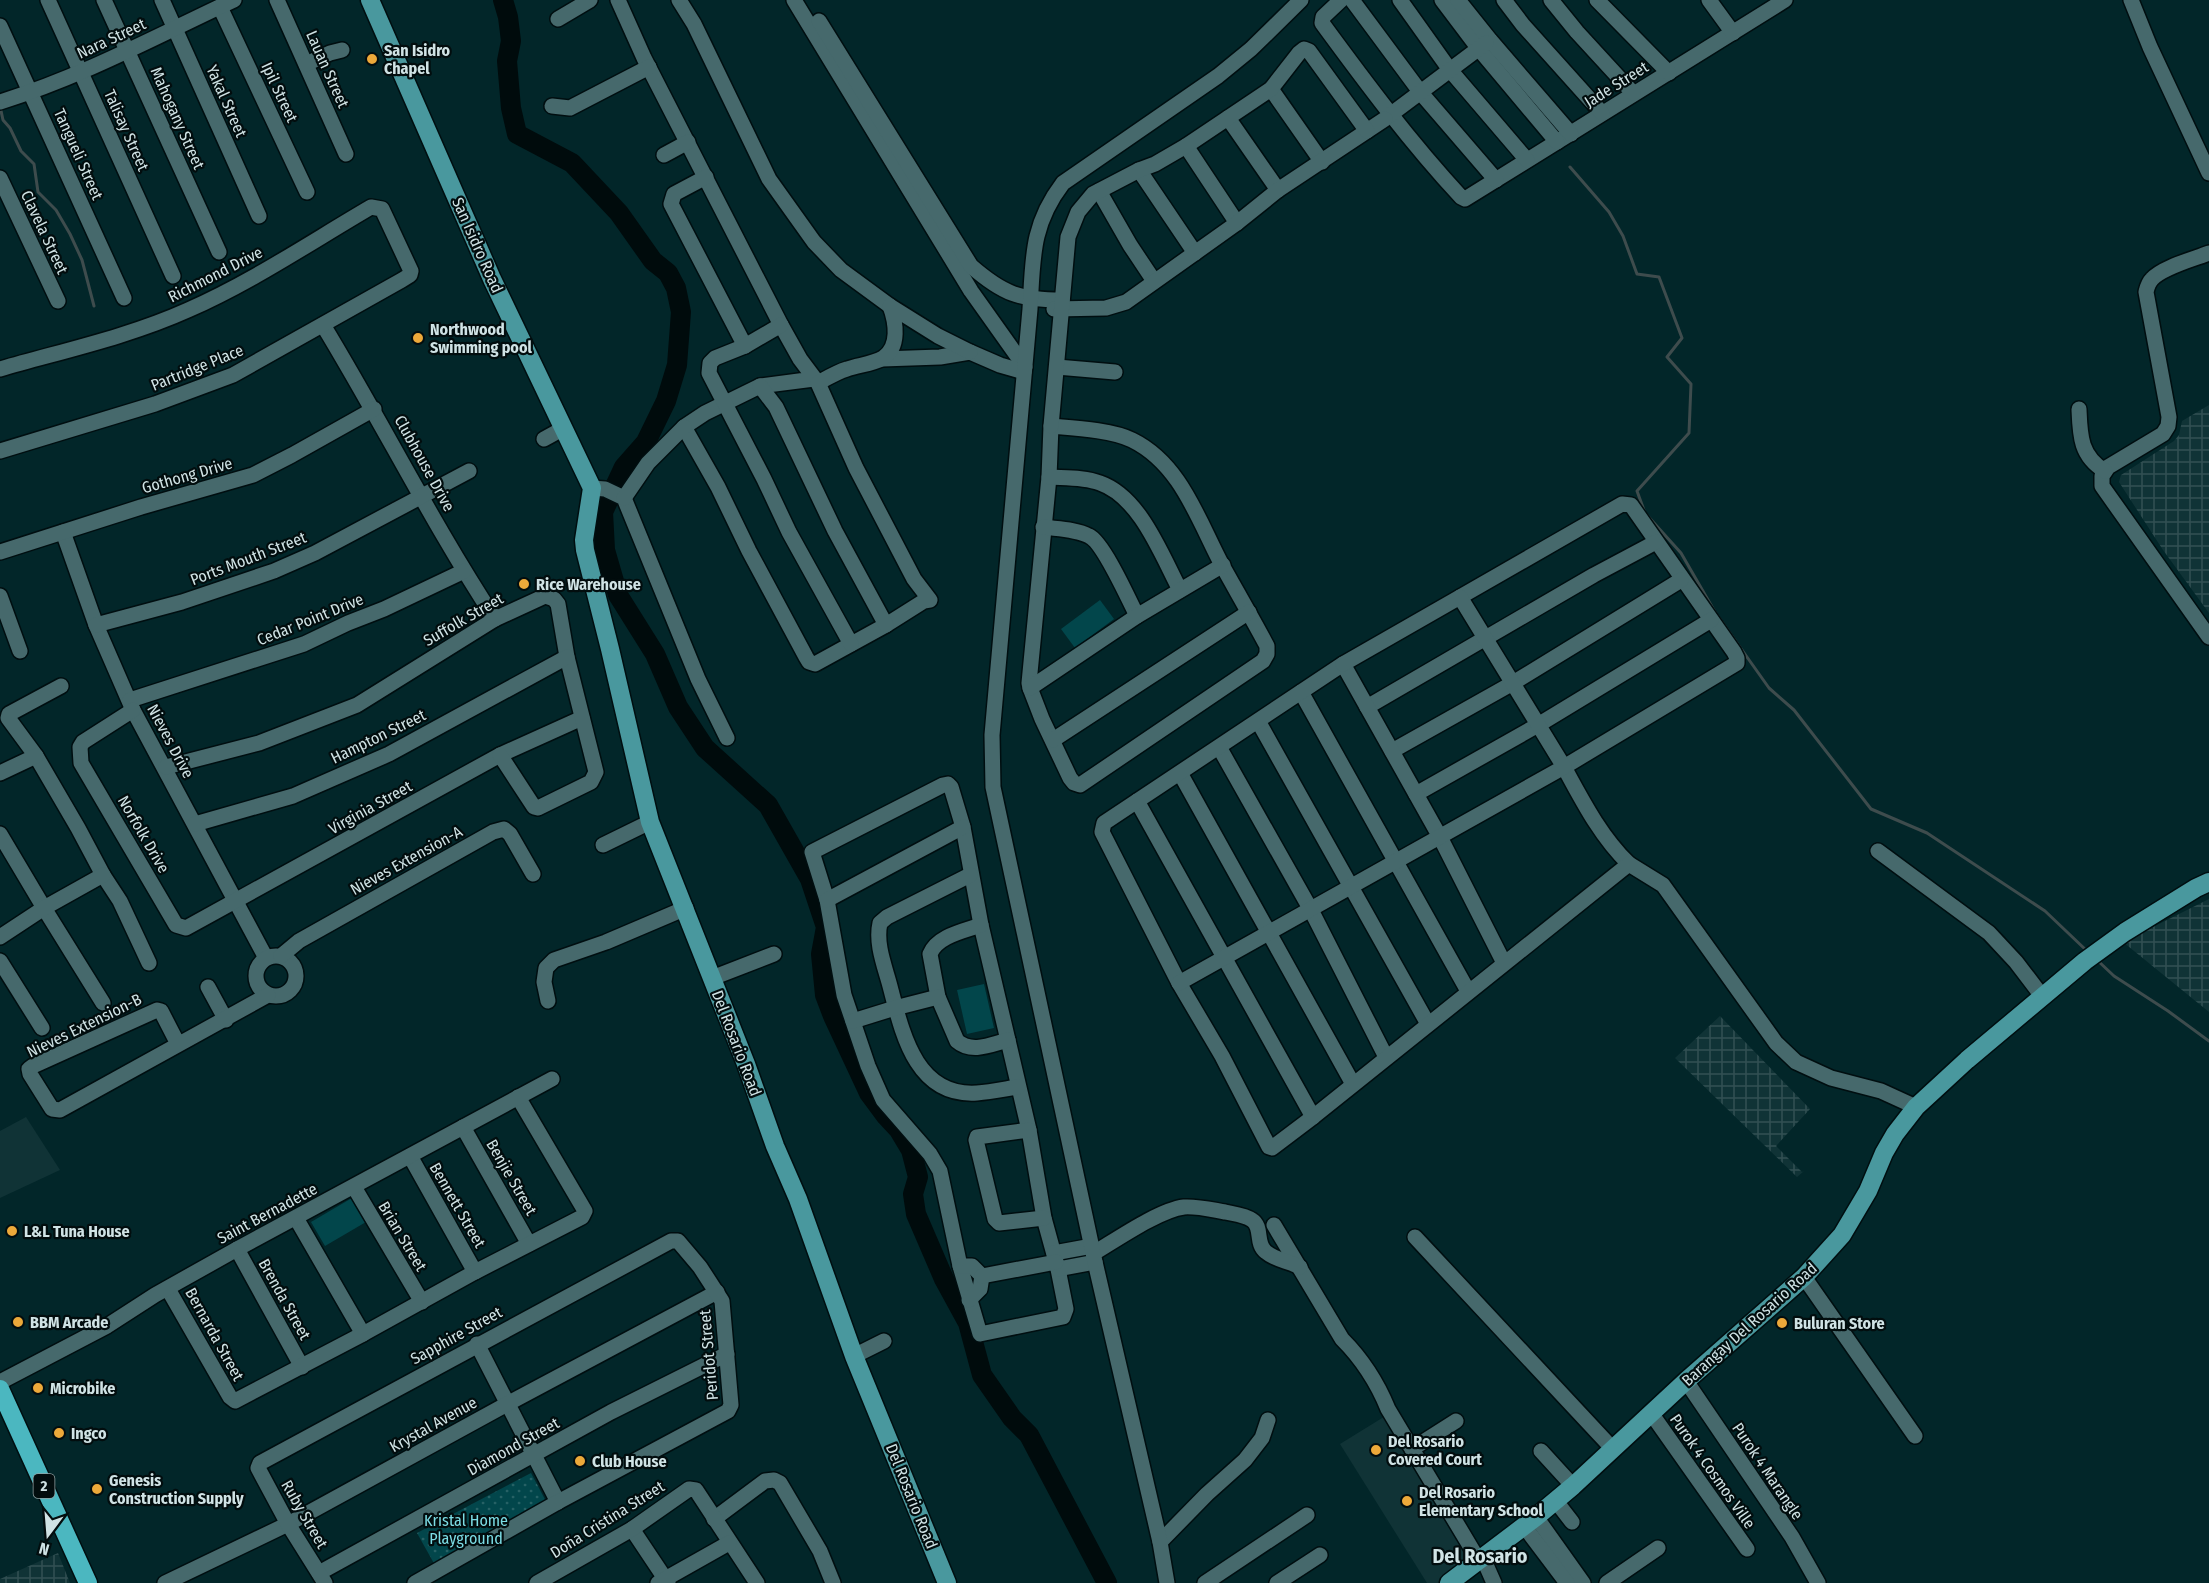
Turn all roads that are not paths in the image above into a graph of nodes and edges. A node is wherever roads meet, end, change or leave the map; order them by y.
1 (48, 0) edge
2 (105, 0) edge
3 (162, 0) edge
4 (234, 0) edge
5 (277, 0) edge
6 (370, 0) edge
7 (590, 0) edge
8 (618, 0) edge
9 (679, 0) edge
10 (794, 0) edge
11 (806, 0) edge
12 (1301, 0) edge
13 (1341, 0) edge
14 (1352, 0) edge
15 (1400, 0) edge
16 (1442, 0) edge
17 (1458, 0) edge
18 (1504, 0) edge
19 (1551, 0) edge
20 (1709, 0) edge
21 (1785, 0) edge
22 (1607, 3) edge
23 (2135, 3) edge
24 (1762, 6) edge
25 (220, 7) junction
26 (558, 19) dead end
27 (0, 26) edge
28 (174, 27) junction
29 (1733, 33) junction
30 (1484, 45) junction
31 (128, 50) junction
32 (342, 50) dead end
33 (306, 64) junction
34 (650, 68) junction
35 (1450, 70) junction
36 (81, 72) junction
37 (1669, 73) junction
38 (1271, 89) junction
39 (31, 93) junction
40 (1421, 93) junction
41 (1633, 93) junction
42 (5, 101) edge
43 (552, 105) dead end
44 (1602, 113) junction
45 (1387, 117) junction
46 (1228, 118) junction
47 (1367, 131) junction
48 (1571, 134) junction
49 (688, 142) junction
50 (1557, 142) junction
51 (1186, 146) junction
52 (346, 154) dead end
53 (664, 155) dead end
54 (1527, 160) junction
55 (1322, 162) junction
56 (1139, 170) junction
57 (2209, 173) edge
58 (706, 177) junction
59 (0, 178) edge
60 (1496, 180) junction
61 (1278, 190) junction
62 (1099, 191) junction
63 (307, 192) dead end
64 (259, 216) dead end
65 (1237, 223) junction
66 (219, 252) dead end
67 (1195, 253) junction
68 (2209, 253) edge
69 (406, 260) joint
70 (173, 276) dead end
71 (1154, 281) junction
72 (124, 298) dead end
73 (58, 301) dead end
74 (1031, 304) junction
75 (1062, 304) junction
76 (890, 306) junction
77 (323, 325) junction
78 (781, 325) junction
79 (745, 346) junction
80 (970, 352) junction
81 (882, 359) junction
82 (1057, 367) junction
83 (0, 369) edge
84 (1024, 369) junction
85 (1115, 372) dead end
86 (816, 381) junction
87 (760, 386) junction
88 (723, 404) junction
89 (374, 409) junction
90 (2079, 409) dead end
91 (1051, 426) junction
92 (684, 427) junction
93 (564, 428) junction
94 (544, 439) dead end
95 (0, 451) edge
96 (469, 471) dead end
97 (2105, 471) junction
98 (1049, 477) junction
99 (598, 489) junction
100 (422, 495) junction
101 (622, 497) junction
102 (1043, 527) junction
103 (63, 532) junction
104 (1656, 542) junction
105 (0, 552) edge
106 (1222, 565) junction
107 (464, 571) junction
108 (1681, 580) junction
109 (1180, 590) junction
110 (0, 596) edge
111 (1460, 597) junction
112 (1249, 612) junction
113 (1137, 616) junction
114 (495, 619) junction
115 (1711, 620) junction
116 (96, 625) junction
117 (886, 625) junction
118 (2209, 638) edge
119 (1485, 639) junction
120 (851, 644) junction
121 (20, 651) dead end
122 (567, 657) junction
123 (1342, 664) junction
124 (1513, 683) junction
125 (61, 686) dead end
126 (1030, 688) junction
127 (1301, 692) junction
128 (131, 705) junction
129 (1368, 707) junction
130 (582, 718) junction
131 (1258, 721) junction
132 (1538, 725) junction
133 (727, 738) dead end
134 (1053, 740) junction
135 (1219, 747) junction
136 (1392, 751) junction
137 (500, 755) junction
138 (36, 756) junction
139 (81, 762) joint
140 (166, 767) junction
141 (1564, 768) junction
142 (0, 773) edge
143 (1180, 773) junction
144 (1416, 795) junction
145 (1137, 801) junction
146 (650, 822) junction
147 (195, 824) junction
148 (963, 826) junction
149 (0, 834) edge
150 (1440, 837) junction
151 (603, 845) dead end
152 (1878, 851) dead end
153 (1397, 862) junction
154 (1629, 864) junction
155 (533, 874) dead end
156 (103, 875) junction
157 (970, 875) junction
158 (2209, 882) edge
159 (1352, 886) junction
160 (827, 900) junction
161 (235, 901) junction
162 (44, 908) junction
163 (686, 908) junction
164 (1311, 910) junction
165 (177, 925) joint
166 (981, 925) junction
167 (1269, 933) junction
168 (0, 937) edge
169 (774, 954) dead end
170 (274, 957) junction
171 (1225, 957) junction
172 (0, 960) edge
173 (149, 963) dead end
174 (1504, 963) junction
175 (712, 978) junction
176 (1179, 983) junction
177 (208, 987) dead end
178 (1468, 992) junction
179 (268, 995) junction
180 (2042, 996) junction
181 (939, 997) junction
182 (548, 1001) dead end
183 (103, 1003) dead end
184 (896, 1008) junction
185 (226, 1020) junction
186 (853, 1021) junction
187 (1428, 1024) junction
188 (42, 1028) dead end
189 (1008, 1040) junction
190 (178, 1044) junction
191 (1386, 1058) junction
192 (552, 1079) dead end
193 (1353, 1084) junction
194 (1018, 1086) junction
195 (518, 1097) junction
196 (1916, 1107) junction
197 (1313, 1117) junction
198 (463, 1127) junction
199 (1029, 1130) junction
200 (410, 1156) junction
201 (354, 1187) junction
202 (296, 1218) junction
203 (1044, 1218) junction
204 (1274, 1225) dead end
205 (1415, 1237) dead end
206 (671, 1241) joint
207 (530, 1244) junction
208 (237, 1249) junction
209 (1094, 1254) junction
210 (1056, 1261) junction
211 (960, 1266) junction
212 (1300, 1267) junction
213 (475, 1272) junction
214 (982, 1276) junction
215 (1804, 1278) junction
216 (168, 1288) junction
217 (717, 1292) junction
218 (969, 1300) junction
219 (422, 1302) junction
220 (363, 1334) junction
221 (884, 1341) dead end
222 (477, 1344) junction
223 (727, 1354) junction
224 (854, 1356) junction
225 (302, 1367) junction
226 (1686, 1381) junction
227 (0, 1382) edge
228 (0, 1389) edge
229 (507, 1404) junction
230 (1650, 1413) junction
231 (1268, 1420) dead end
232 (1456, 1421) dead end
233 (1915, 1436) dead end
234 (1612, 1448) junction
235 (1412, 1449) junction
236 (1541, 1451) dead end
237 (534, 1455) junction
238 (260, 1463) joint
239 (1573, 1486) junction
240 (1555, 1500) junction
241 (558, 1502) junction
242 (1307, 1515) dead end
243 (714, 1519) junction
244 (1530, 1522) junction
245 (1572, 1522) dead end
246 (288, 1524) junction
247 (632, 1529) junction
248 (1160, 1542) junction
249 (729, 1543) junction
250 (1658, 1548) dead end
251 (1747, 1549) dead end
252 (1320, 1555) dead end
253 (1481, 1560) junction
254 (322, 1578) edge
255 (664, 1582) edge
256 (88, 1583) edge
257 (165, 1583) edge
258 (415, 1583) edge
259 (537, 1583) edge
260 (757, 1583) edge
261 (833, 1583) edge
262 (947, 1583) edge
263 (1167, 1583) edge
264 (1204, 1583) edge
265 (1277, 1583) edge
266 (1449, 1583) edge
267 (1494, 1583) edge
268 (1567, 1583) edge
269 (1583, 1583) edge
270 (1607, 1583) edge
271 (1818, 1583) edge

1 - 36 street, Talisay Street
2 - 31 street, Mahogany Street
3 - 28 street, Yakal Street
4 - 25 street, Nara Street
5 - 33 street, Lauan Street
6 - 93 main road, San Isidro Road
7 - 26 street
8 - 34 street
9 - 76 street
10 - 84 street
11 - 74 street
12 - 74 street
13 - 45 street
14 - 40 street
15 - 35 street
16 - 30 street
17 - 30 street
18 - 44 street
19 - 41 street
20 - 29 street
21 - 24 street, Jade Street
22 - 37 street
23 - 57 street
24 - 29 street, Jade Street
25 - 28 street, Nara Street
25 - 63 street, Ipil Street
27 - 39 street, Tangueli Street
28 - 31 street, Nara Street
28 - 64 street, Yakal Street
29 - 37 street, Jade Street
30 - 35 street
30 - 48 street
30 - 50 street
31 - 36 street, Nara Street
31 - 66 street, Mahogany Street
32 - 33 street
33 - 52 street, Lauan Street
34 - 43 street
34 - 49 street
35 - 40 street
35 - 54 street
36 - 39 street, Nara Street
36 - 70 street, Talisay Street
37 - 41 street, Jade Street
38 - 46 street
38 - 47 street
38 - 55 street
39 - 42 street, Nara Street
39 - 72 street, Tangueli Street
40 - 45 street
40 - 60 street
41 - 44 street, Jade Street
44 - 48 street, Jade Street
45 - 47 street
45 - 60 street, Jade Street
46 - 51 street
46 - 61 street
47 - 55 street
48 - 50 street, Jade Street
49 - 53 street
49 - 58 street
50 - 54 street, Jade Street
51 - 56 street
51 - 65 street
54 - 60 street, Jade Street
55 - 61 street
56 - 62 street
56 - 67 street
58 - 78 street
58 - 79 street
59 - 73 street, Clavela Street
61 - 65 street
62 - 71 street
62 - 75 street
65 - 67 street
67 - 71 street
68 - 97 street
69 - 77 street, Partridge Place
69 - 83 street, Richmond Drive
71 - 75 street
74 - 75 street
74 - 84 street
75 - 82 street
76 - 80 street
76 - 81 street
77 - 89 street, Clubhouse Drive
77 - 95 street, Partridge Place
78 - 79 street
78 - 86 street
79 - 88 street
80 - 81 street
80 - 84 street
81 - 86 street
82 - 85 street
82 - 91 street
84 - 209 street
86 - 87 street
86 - 117 street
87 - 88 street
87 - 117 street
88 - 92 street
88 - 120 street
89 - 100 street, Clubhouse Drive
89 - 103 street, Gothong Drive
90 - 97 street
91 - 98 street
91 - 106 street
92 - 101 street
92 - 120 street
93 - 94 street
93 - 99 main road, San Isidro Road
96 - 100 street, Ports Mouth Street
97 - 118 street
98 - 102 street
98 - 109 street
99 - 101 street
99 - 146 main road, Del Rosario Road
100 - 107 street, Clubhouse Drive
100 - 116 street, Ports Mouth Street
101 - 133 street
102 - 113 street
102 - 126 street
103 - 105 street, Gothong Drive
103 - 116 street, Nieves Drive
104 - 108 street
104 - 111 street
104 - 119 street
106 - 109 street
106 - 112 street
107 - 114 street, Clubhouse Drive
107 - 128 street, Cedar Point Drive
108 - 115 street
108 - 124 street
109 - 113 street
110 - 121 street
111 - 119 street
111 - 123 street
112 - 134 street
112 - 134 street
113 - 126 street
114 - 122 street, Suffolk Street
114 - 140 street, Suffolk Street
115 - 132 street
115 - 141 street
116 - 128 street, Nieves Drive
117 - 120 street
119 - 124 street
119 - 129 street
122 - 130 street, Suffolk Street
122 - 147 street, Hampton Street
123 - 127 street
123 - 129 street
124 - 132 street
124 - 136 street
125 - 138 street
126 - 134 street
127 - 131 street
127 - 153 street
128 - 139 street, Cedar Point Drive
128 - 140 street, Nieves Drive
129 - 136 street
130 - 137 street, Virginia Street
130 - 137 street, Suffolk Street
131 - 135 street
131 - 159 street
132 - 141 street
132 - 144 street
135 - 143 street
135 - 164 street
136 - 144 street
137 - 161 street, Virginia Street
138 - 142 street
138 - 156 street
139 - 165 street, Norfolk Drive
140 - 147 street, Nieves Drive
141 - 150 street
141 - 154 street
143 - 145 street
143 - 167 street
144 - 150 street
145 - 171 street
145 - 176 street
146 - 151 street
146 - 163 main road, Del Rosario Road
147 - 161 street, Nieves Drive
148 - 157 street
148 - 160 street
148 - 160 street
149 - 162 street
150 - 153 street
150 - 174 street
152 - 180 street
153 - 159 street
153 - 178 street
154 - 174 street
154 - 196 street
155 - 170 street, Nieves Extension-A
156 - 162 street
156 - 173 street
157 - 166 street
157 - 184 street
158 - 180 main road, Barangay Del Rosario Road
159 - 164 street
159 - 187 street
160 - 186 street
161 - 165 street, Virginia Street
161 - 170 street, Nieves Drive
162 - 168 street
162 - 183 street
163 - 175 main road, Del Rosario Road
163 - 182 street
164 - 167 street
164 - 191 street
166 - 181 street
166 - 189 street
167 - 171 street
167 - 193 street
169 - 175 street
170 - 179 street
170 - 179 street, Nieves Drive
171 - 176 street
171 - 197 street
172 - 188 street
174 - 178 street
175 - 224 main road, Del Rosario Road
176 - 197 street
177 - 185 street
178 - 187 street
179 - 185 street, Nieves Extension-B
180 - 196 main road, Barangay Del Rosario Road
181 - 184 street
181 - 189 street
184 - 186 street
184 - 194 street
185 - 190 street, Nieves Extension-B
186 - 211 street
187 - 191 street
189 - 194 street
190 - 190 street, Nieves Extension-B
191 - 193 street
192 - 195 street, Saint Bernadette
193 - 197 street
194 - 199 street
195 - 198 street, Saint Bernadette
195 - 207 street
196 - 215 main road, Barangay Del Rosario Road
198 - 200 street, Saint Bernadette
198 - 207 street, Benjie Street
199 - 203 street
199 - 203 street
200 - 201 street, Saint Bernadette
200 - 213 street, Bennett Street
201 - 202 street, Saint Bernadette
201 - 219 street, Brian Street
202 - 208 street, Saint Bernadette
202 - 220 street
203 - 210 street
204 - 212 street
205 - 234 street
206 - 217 street, Peridot Street
206 - 222 street, Sapphire Street
207 - 213 street
208 - 216 street, Saint Bernadette
208 - 225 street, Brenda Street
209 - 210 street
209 - 212 street
209 - 248 street
210 - 214 street
210 - 218 street
211 - 214 street
211 - 218 street
212 - 235 street
213 - 219 street
214 - 218 street
215 - 226 main road, Barangay Del Rosario Road
215 - 233 street
216 - 225 street, Bernarda Street
216 - 227 street, Saint Bernadette
217 - 223 street, Peridot Street
217 - 229 street, Krystal Avenue
219 - 220 street
220 - 225 street
221 - 224 street
222 - 229 street
222 - 238 street, Sapphire Street
223 - 237 street, Diamond Street
223 - 241 street, Peridot Street
224 - 262 main road, Del Rosario Road
226 - 230 main road, Barangay Del Rosario Road
226 - 271 street, Purok 4 Marangle
228 - 256 highway, 2
229 - 237 street
229 - 246 street, Krystal Avenue
230 - 234 main road, Barangay Del Rosario Road
230 - 251 street, Purok 4 Cosmos Ville
231 - 248 street
232 - 235 street
234 - 239 main road, Barangay Del Rosario Road
235 - 253 street
236 - 239 street
237 - 241 street
237 - 254 street, Diamond Street
238 - 246 street, Ruby Street
239 - 240 main road, Barangay Del Rosario Road
240 - 244 main road, Barangay Del Rosario Road
240 - 245 street
241 - 258 street
242 - 264 street
243 - 247 street, Doña Cristina Street
243 - 249 street
243 - 261 street
244 - 253 main road, Barangay Del Rosario Road
244 - 268 street
244 - 269 street
246 - 254 street, Ruby Street
246 - 257 street, Krystal Avenue
247 - 255 street
247 - 259 street, Doña Cristina Street
248 - 263 street
249 - 255 street
249 - 260 street
250 - 270 street
252 - 265 street
253 - 266 main road, Barangay Del Rosario Road
253 - 267 street

